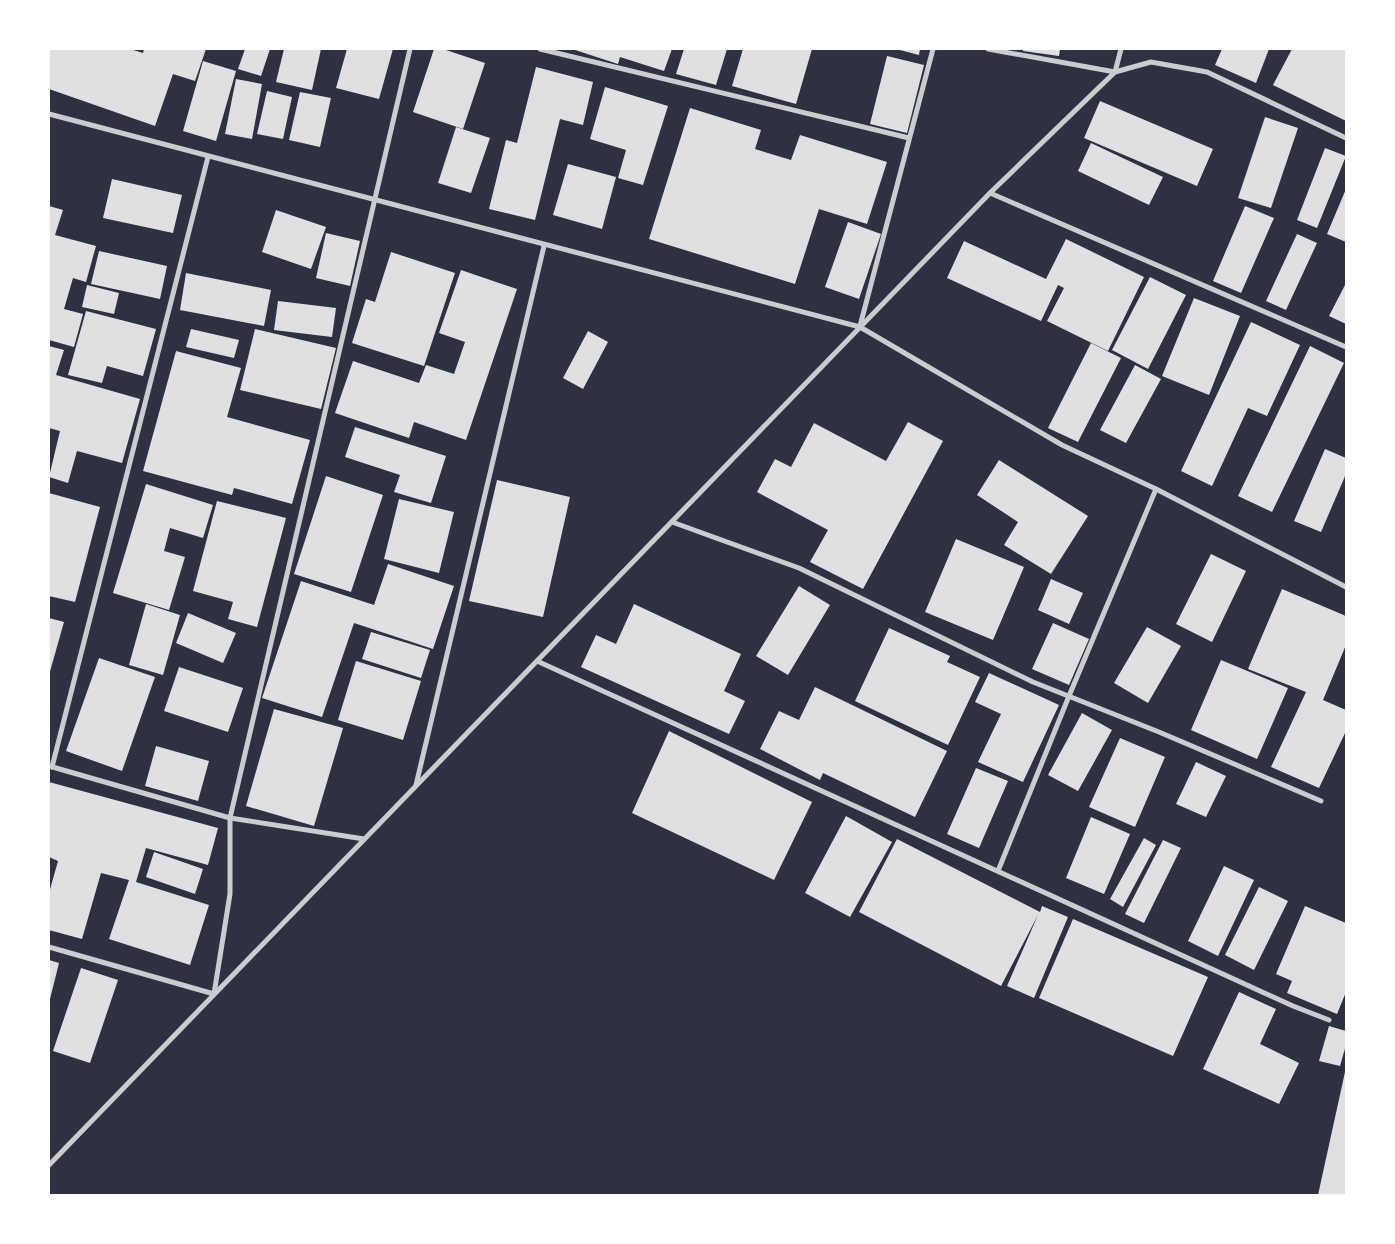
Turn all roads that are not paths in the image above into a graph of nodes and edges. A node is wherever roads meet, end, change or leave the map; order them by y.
1 (410, 49) edge
2 (540, 49) edge
3 (933, 49) edge
4 (988, 49) edge
5 (1121, 49) edge
6 (1115, 72) junction
7 (49, 114) edge
8 (910, 138) junction
9 (1346, 138) edge
10 (208, 157) junction
11 (990, 193) junction
12 (375, 201) junction
13 (544, 246) junction
14 (860, 327) junction
15 (1346, 347) edge
16 (1156, 489) junction
17 (672, 522) junction
18 (1346, 587) edge
19 (537, 661) junction
20 (1069, 696) junction
21 (50, 766) edge
22 (416, 786) junction
23 (1321, 800) dead end
24 (230, 818) junction
25 (364, 840) junction
26 (998, 871) junction
27 (49, 946) edge
28 (214, 994) junction
29 (1329, 1020) dead end
30 (49, 1165) edge

1 - 12 street
2 - 8 street
3 - 8 street
4 - 6 street
5 - 6 street
6 - 9 street
6 - 11 street
7 - 10 street
8 - 14 street
10 - 12 street
10 - 21 street
11 - 14 street
11 - 15 street
12 - 13 street
12 - 24 street
13 - 14 street
13 - 22 street
14 - 16 street
14 - 17 street
16 - 18 street
16 - 20 street
17 - 19 street
17 - 20 street
19 - 22 street
19 - 26 street
20 - 23 street
20 - 26 street
21 - 24 street
22 - 25 street
24 - 25 street
24 - 28 street
25 - 28 street
26 - 29 street
27 - 28 street
28 - 30 street

